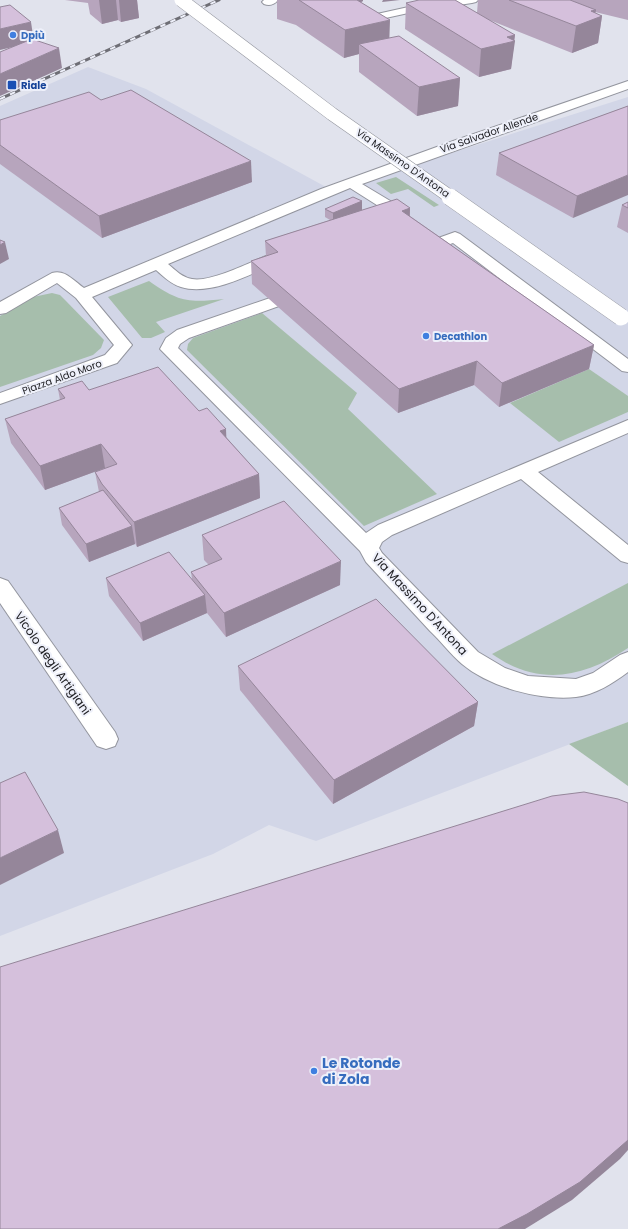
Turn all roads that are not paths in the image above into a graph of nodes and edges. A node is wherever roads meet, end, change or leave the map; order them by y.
1 (181, 0) edge
2 (472, 0) edge
3 (381, 16) edge
4 (628, 84) edge
5 (351, 183) junction
6 (360, 224) edge
7 (422, 249) edge
8 (293, 250) edge
9 (157, 263) junction
10 (82, 295) junction
11 (273, 302) edge
12 (0, 310) edge
13 (624, 319) edge
14 (628, 367) edge
15 (0, 399) edge
16 (628, 426) edge
17 (524, 470) junction
18 (369, 548) junction
19 (628, 556) edge
20 (0, 586) edge
21 (628, 661) edge
22 (106, 739) dead end

1 - 13 street, Via Massimo D'Antona, bridge
2 - 3 street
4 - 5 street, Via Salvador Allende
5 - 6 street
5 - 9 street, Via Salvador Allende
7 - 14 street
8 - 9 street
9 - 10 street, Via Salvador Allende
10 - 12 street, Piazza Aldo Moro
10 - 15 street, Piazza Aldo Moro
11 - 18 street
16 - 17 street, Via Massimo D'Antona
17 - 18 street, Via Massimo D'Antona
17 - 19 street
18 - 21 street, Via Massimo D'Antona
20 - 22 street, Vicolo degli Artigiani

